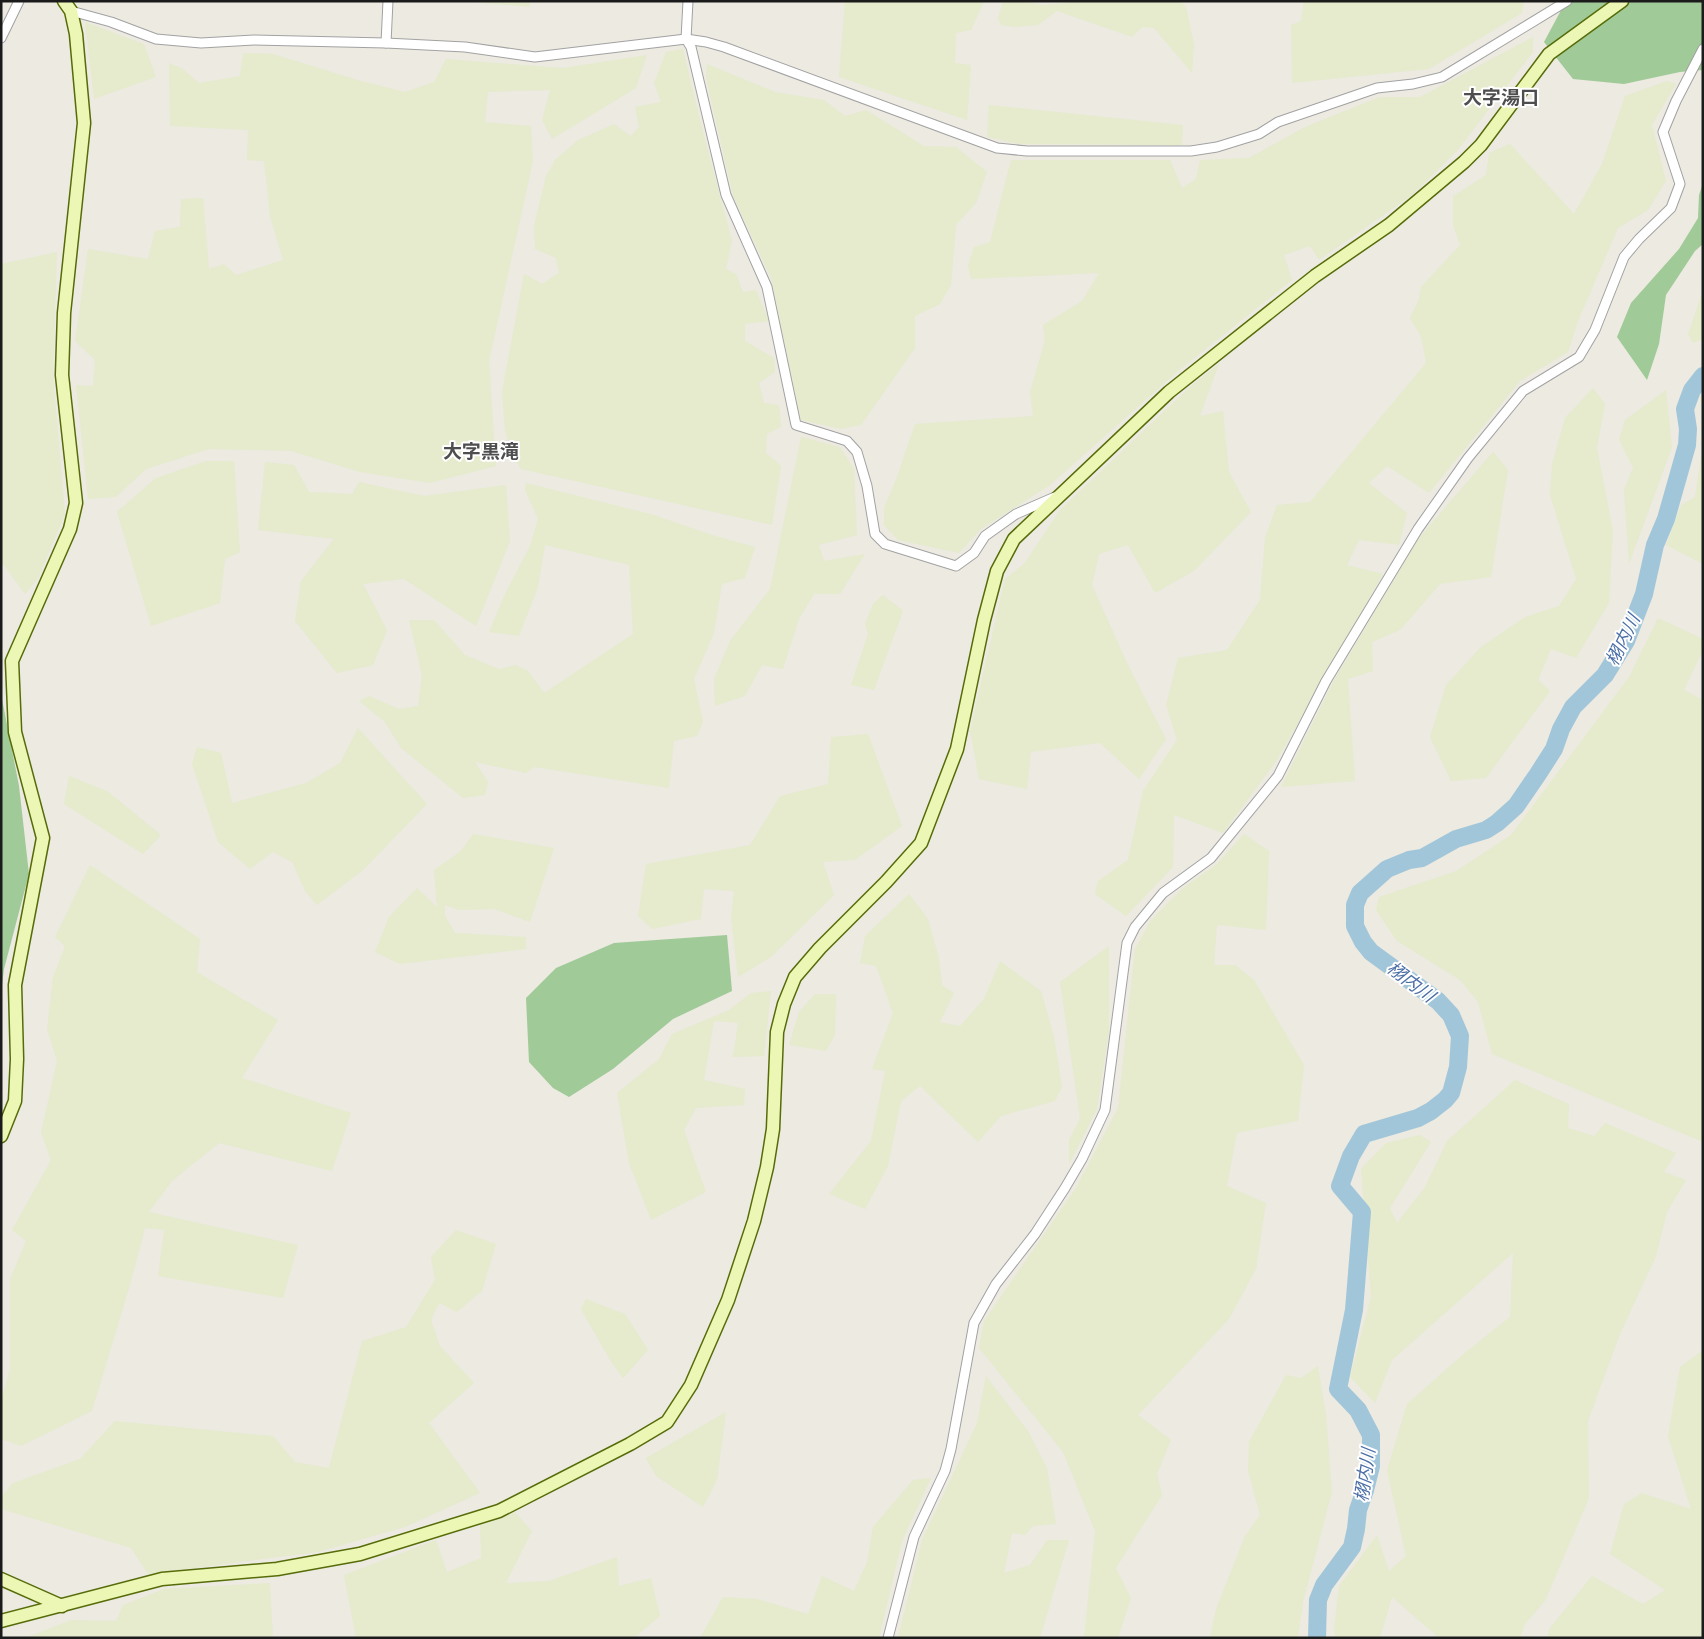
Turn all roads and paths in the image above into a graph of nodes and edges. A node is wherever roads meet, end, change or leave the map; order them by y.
1 (19, 1) edge
2 (388, 1) edge
3 (688, 1) edge
4 (1567, 1) edge
5 (1622, 1) edge
6 (68, 6) edge
7 (1, 38) edge
8 (686, 39) junction
9 (386, 43) junction
10 (1703, 49) edge
11 (1062, 494) junction
12 (1, 1136) edge
13 (1, 1579) edge
14 (62, 1606) junction
15 (1, 1621) edge
16 (888, 1638) edge

1 - 7 street
2 - 9 street
3 - 8 street
4 - 8 street
5 - 11 street
6 - 9 street
6 - 12 street
8 - 9 street
8 - 11 street
10 - 16 street
11 - 14 street
13 - 14 street
14 - 15 street

